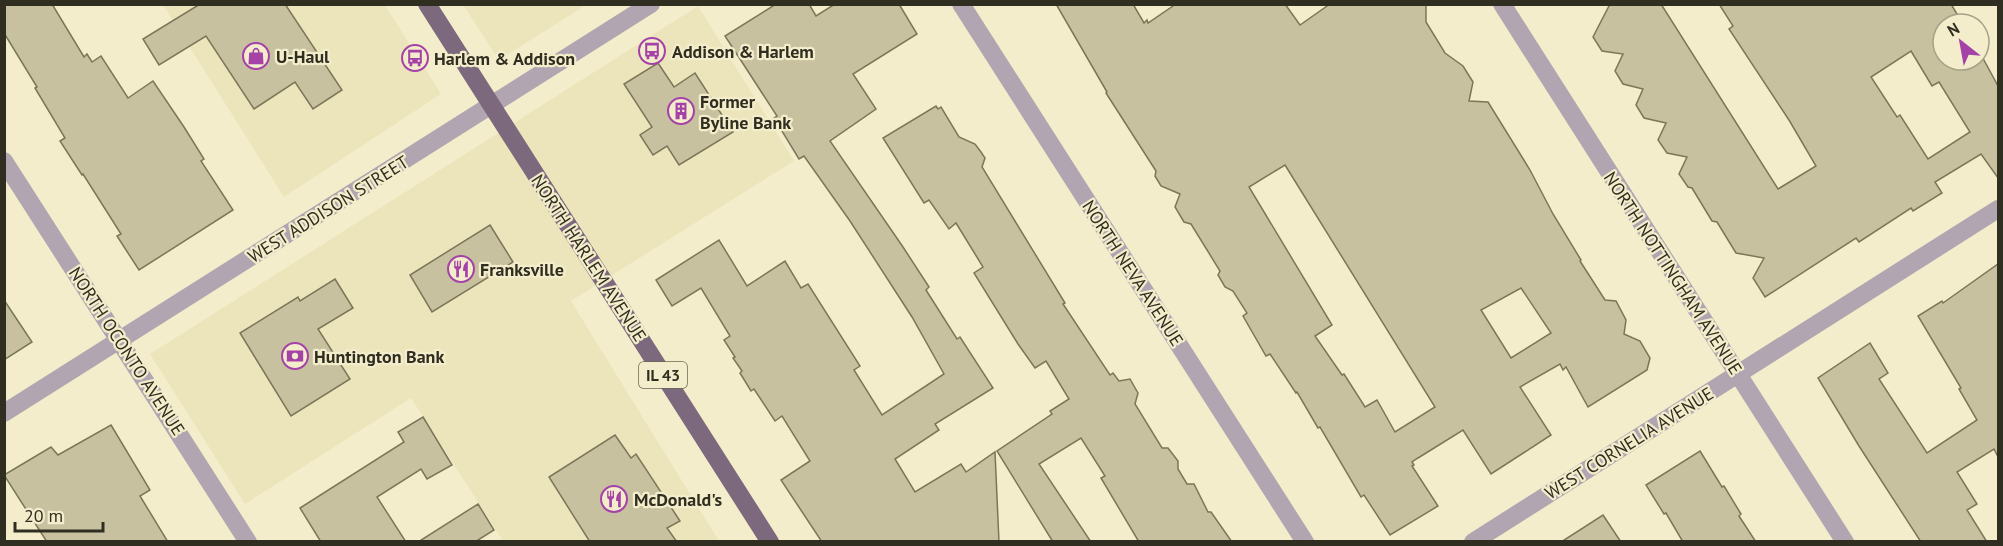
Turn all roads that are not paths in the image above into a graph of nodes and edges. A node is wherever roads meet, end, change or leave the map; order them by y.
1 (427, 4) edge
2 (651, 4) edge
3 (961, 4) edge
4 (1502, 4) edge
5 (492, 106) junction
6 (4, 161) edge
7 (1998, 209) edge
8 (121, 341) junction
9 (1738, 374) junction
10 (4, 413) edge
11 (248, 542) edge
12 (770, 542) edge
13 (1305, 542) edge
14 (1473, 542) edge
15 (1845, 542) edge

1 - 5 main road, NORTH HARLEM AVENUE / IL 43
2 - 5 street, WEST ADDISON STREET
3 - 13 street, NORTH NEVA AVENUE
4 - 9 street, NORTH NOTTINGHAM AVENUE
5 - 8 street, WEST ADDISON STREET
5 - 12 main road, NORTH HARLEM AVENUE / IL 43
6 - 8 street, NORTH OCONTO AVENUE
7 - 9 street, WEST CORNELIA AVENUE
8 - 10 street, WEST ADDISON STREET
8 - 11 street, NORTH OCONTO AVENUE
9 - 14 street, WEST CORNELIA AVENUE
9 - 15 street, NORTH NOTTINGHAM AVENUE

